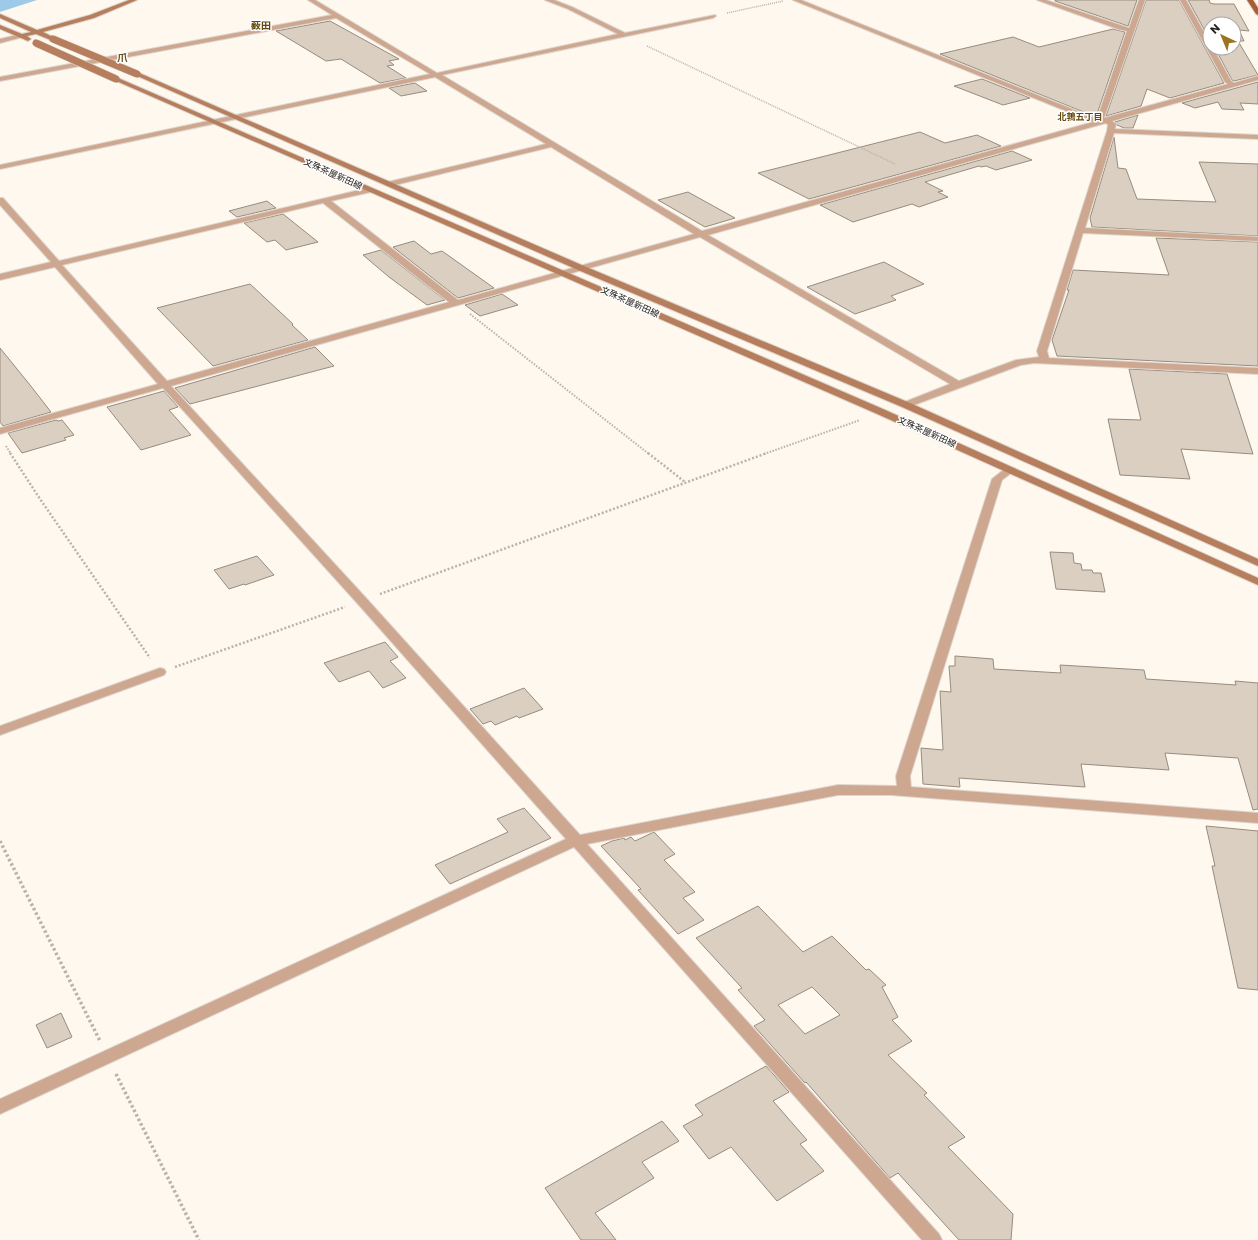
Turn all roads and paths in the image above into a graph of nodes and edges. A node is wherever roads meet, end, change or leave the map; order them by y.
1 (134, 0) edge
2 (311, 0) edge
3 (548, 0) edge
4 (786, 0) edge
5 (796, 0) edge
6 (1040, 0) edge
7 (1142, 0) edge
8 (1183, 0) edge
9 (1250, 0) edge
10 (1258, 13) edge
11 (0, 16) edge
12 (336, 16) junction
13 (713, 16) joint
14 (0, 27) edge
15 (1131, 30) junction
16 (37, 32) junction
17 (624, 35) junction
18 (21, 36) junction
19 (0, 41) edge
20 (434, 75) junction
21 (1258, 78) edge
22 (0, 79) edge
23 (1234, 85) junction
24 (237, 117) junction
25 (1102, 121) junction
26 (216, 122) junction
27 (1111, 131) junction
28 (1258, 137) edge
29 (552, 145) junction
30 (0, 167) edge
31 (916, 174) junction
32 (391, 184) junction
33 (368, 190) junction
34 (0, 200) edge
35 (324, 200) junction
36 (1080, 230) junction
37 (701, 234) junction
38 (1258, 239) edge
39 (56, 264) junction
40 (581, 268) junction
41 (563, 273) junction
42 (0, 277) edge
43 (456, 304) junction
44 (1045, 360) junction
45 (1258, 371) edge
46 (959, 384) junction
47 (165, 385) junction
48 (906, 405) junction
49 (879, 411) junction
50 (0, 431) edge
51 (4, 443) dead end
52 (1010, 470) junction
53 (686, 482) junction
54 (1258, 563) edge
55 (1258, 582) edge
56 (362, 601) junction
57 (160, 672) junction
58 (0, 731) edge
59 (898, 790) junction
60 (1258, 818) edge
61 (0, 841) edge
62 (575, 841) junction
63 (108, 1058) junction
64 (0, 1107) edge
65 (198, 1240) edge
66 (933, 1240) edge

1 - 16 main road
2 - 12 street
3 - 17 street
4 - 13 path
5 - 25 street
6 - 15 street
7 - 15 street
8 - 23 street
9 - 10 main road
11 - 16 main road, 文殊茶屋新田線
12 - 20 street
12 - 22 street
13 - 17 street
14 - 18 main road, 文殊茶屋新田線
15 - 25 street
16 - 18 main road
16 - 24 main road, 文殊茶屋新田線, bridge
17 - 20 street
17 - 31 path
18 - 19 street
18 - 26 main road, 文殊茶屋新田線, bridge
20 - 24 street
20 - 29 street
21 - 23 street
23 - 25 street
24 - 26 street
24 - 32 main road, 文殊茶屋新田線
25 - 27 street
25 - 31 street
26 - 30 street
26 - 33 main road, 文殊茶屋新田線
27 - 28 street
27 - 36 street
29 - 32 street
29 - 37 street
31 - 37 street
32 - 40 main road, 文殊茶屋新田線
33 - 35 street
33 - 41 main road, 文殊茶屋新田線
34 - 39 street
35 - 39 street
35 - 43 street
36 - 38 street
36 - 44 street
37 - 40 street
37 - 46 street
39 - 42 street
39 - 47 street
40 - 41 street
40 - 48 main road, 文殊茶屋新田線
41 - 43 street
41 - 49 main road, 文殊茶屋新田線
43 - 47 street
43 - 53 path
44 - 45 street
44 - 46 street
46 - 48 street
47 - 50 street
47 - 56 street
48 - 54 main road, 文殊茶屋新田線
49 - 52 main road, 文殊茶屋新田線
49 - 53 path
51 - 57 path
52 - 55 main road, 文殊茶屋新田線
52 - 59 street
53 - 56 path
56 - 57 path
56 - 62 street
57 - 58 street
59 - 60 street
59 - 62 street
61 - 63 path
62 - 63 street
62 - 66 street
63 - 64 street
63 - 65 path

